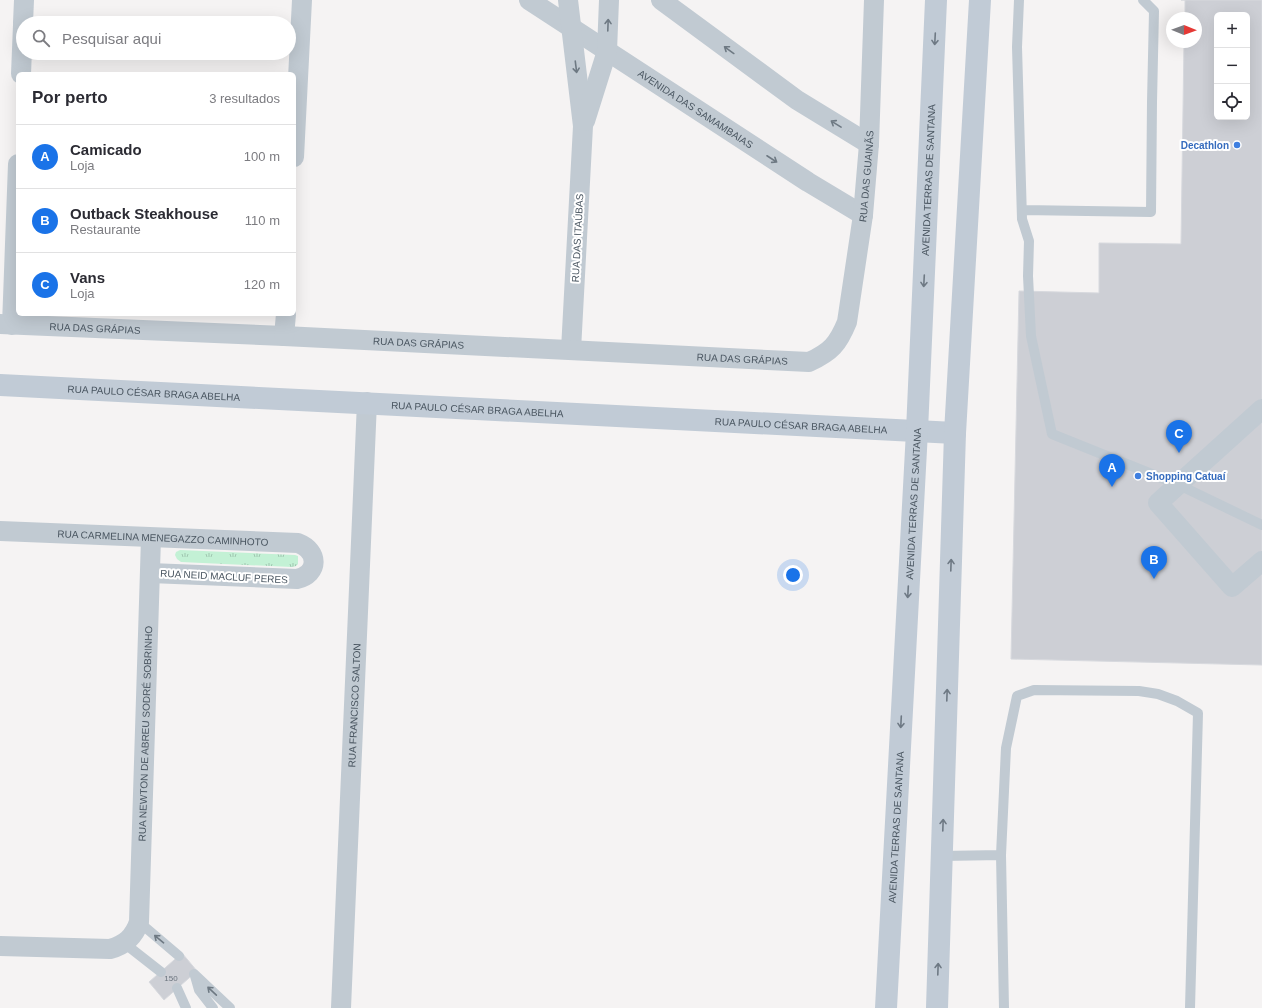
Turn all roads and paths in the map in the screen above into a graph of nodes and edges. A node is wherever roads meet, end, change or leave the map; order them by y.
1 (24, 0) edge
2 (302, 0) edge
3 (529, 0) edge
4 (568, 0) edge
5 (609, 0) edge
6 (661, 0) edge
7 (874, 0) edge
8 (936, 0) edge
9 (980, 0) edge
10 (1019, 0) edge
11 (1143, 0) edge
12 (23, 16) edge
13 (571, 29) junction
14 (607, 51) junction
15 (22, 60) edge
16 (21, 72) edge
17 (296, 118) edge
18 (583, 126) junction
19 (869, 144) junction
20 (16, 191) edge
21 (1023, 210) junction
22 (863, 215) junction
23 (286, 316) edge
24 (6, 325) edge
25 (284, 336) junction
26 (832, 348) joint
27 (571, 350) junction
28 (0, 385) edge
29 (367, 402) junction
30 (1262, 409) edge
31 (917, 431) junction
32 (954, 433) junction
33 (1178, 485) junction
34 (1262, 525) edge
35 (0, 531) edge
36 (151, 538) junction
37 (1262, 561) edge
38 (313, 563) joint
39 (150, 572) junction
40 (1001, 855) junction
41 (942, 856) junction
42 (133, 932) junction
43 (0, 946) edge
44 (179, 956) dead end
45 (161, 972) dead end
46 (177, 988) dead end
47 (186, 1008) edge
48 (213, 1008) edge
49 (230, 1008) edge
50 (341, 1008) edge
51 (886, 1008) edge
52 (937, 1008) edge
53 (1004, 1008) edge
54 (1190, 1008) edge

1 - 12 street
2 - 17 street
3 - 13 street, AVENIDA DAS SAMAMBAIAS
4 - 13 street, RUA DAS ITAÚBAS
14 -> 5 street, RUA DAS ITAÚBAS
19 -> 6 street
7 - 19 street, RUA DAS GUAINÃS
8 -> 31 street, AVENIDA TERRAS DE SANTANA
9 - 32 street
10 - 21 lane
11 - 21 lane
13 - 14 street, AVENIDA DAS SAMAMBAIAS
13 -> 18 street, RUA DAS ITAÚBAS
14 - 18 street, RUA DAS ITAÚBAS
14 -> 22 street, AVENIDA DAS SAMAMBAIAS
15 - 16 street
18 - 27 street, RUA DAS ITAÚBAS
19 - 22 street, RUA DAS GUAINÃS
20 - 24 street
21 - 33 lane
22 - 26 street, RUA DAS GUAINÃS
23 - 25 street
24 - 25 street, RUA DAS GRÁPIAS
25 - 27 street, RUA DAS GRÁPIAS
26 - 27 street, RUA DAS GRÁPIAS
28 - 29 street, RUA PAULO CÉSAR BRAGA ABELHA
29 - 31 street, RUA PAULO CÉSAR BRAGA ABELHA
29 - 50 street, RUA FRANCISCO SALTON
30 - 33 street
31 - 32 street, RUA PAULO CÉSAR BRAGA ABELHA
31 -> 51 street, AVENIDA TERRAS DE SANTANA
41 -> 32 street
33 - 34 lane
33 - 37 street
35 - 36 street, RUA CARMELINA MENEGAZZO CAMINHOTO
36 - 38 street, RUA CARMELINA MENEGAZZO CAMINHOTO
36 - 39 street, RUA NEWTON DE ABREU SODRÉ SOBRINHO
38 - 39 street, RUA NEID MACLUF PERES
39 - 42 street, RUA NEWTON DE ABREU SODRÉ SOBRINHO
40 - 41 lane
40 - 53 lane
40 - 54 lane
52 -> 41 street
42 - 43 street
44 -> 42 lane
42 - 45 lane
46 - 47 lane
49 -> 48 lane

